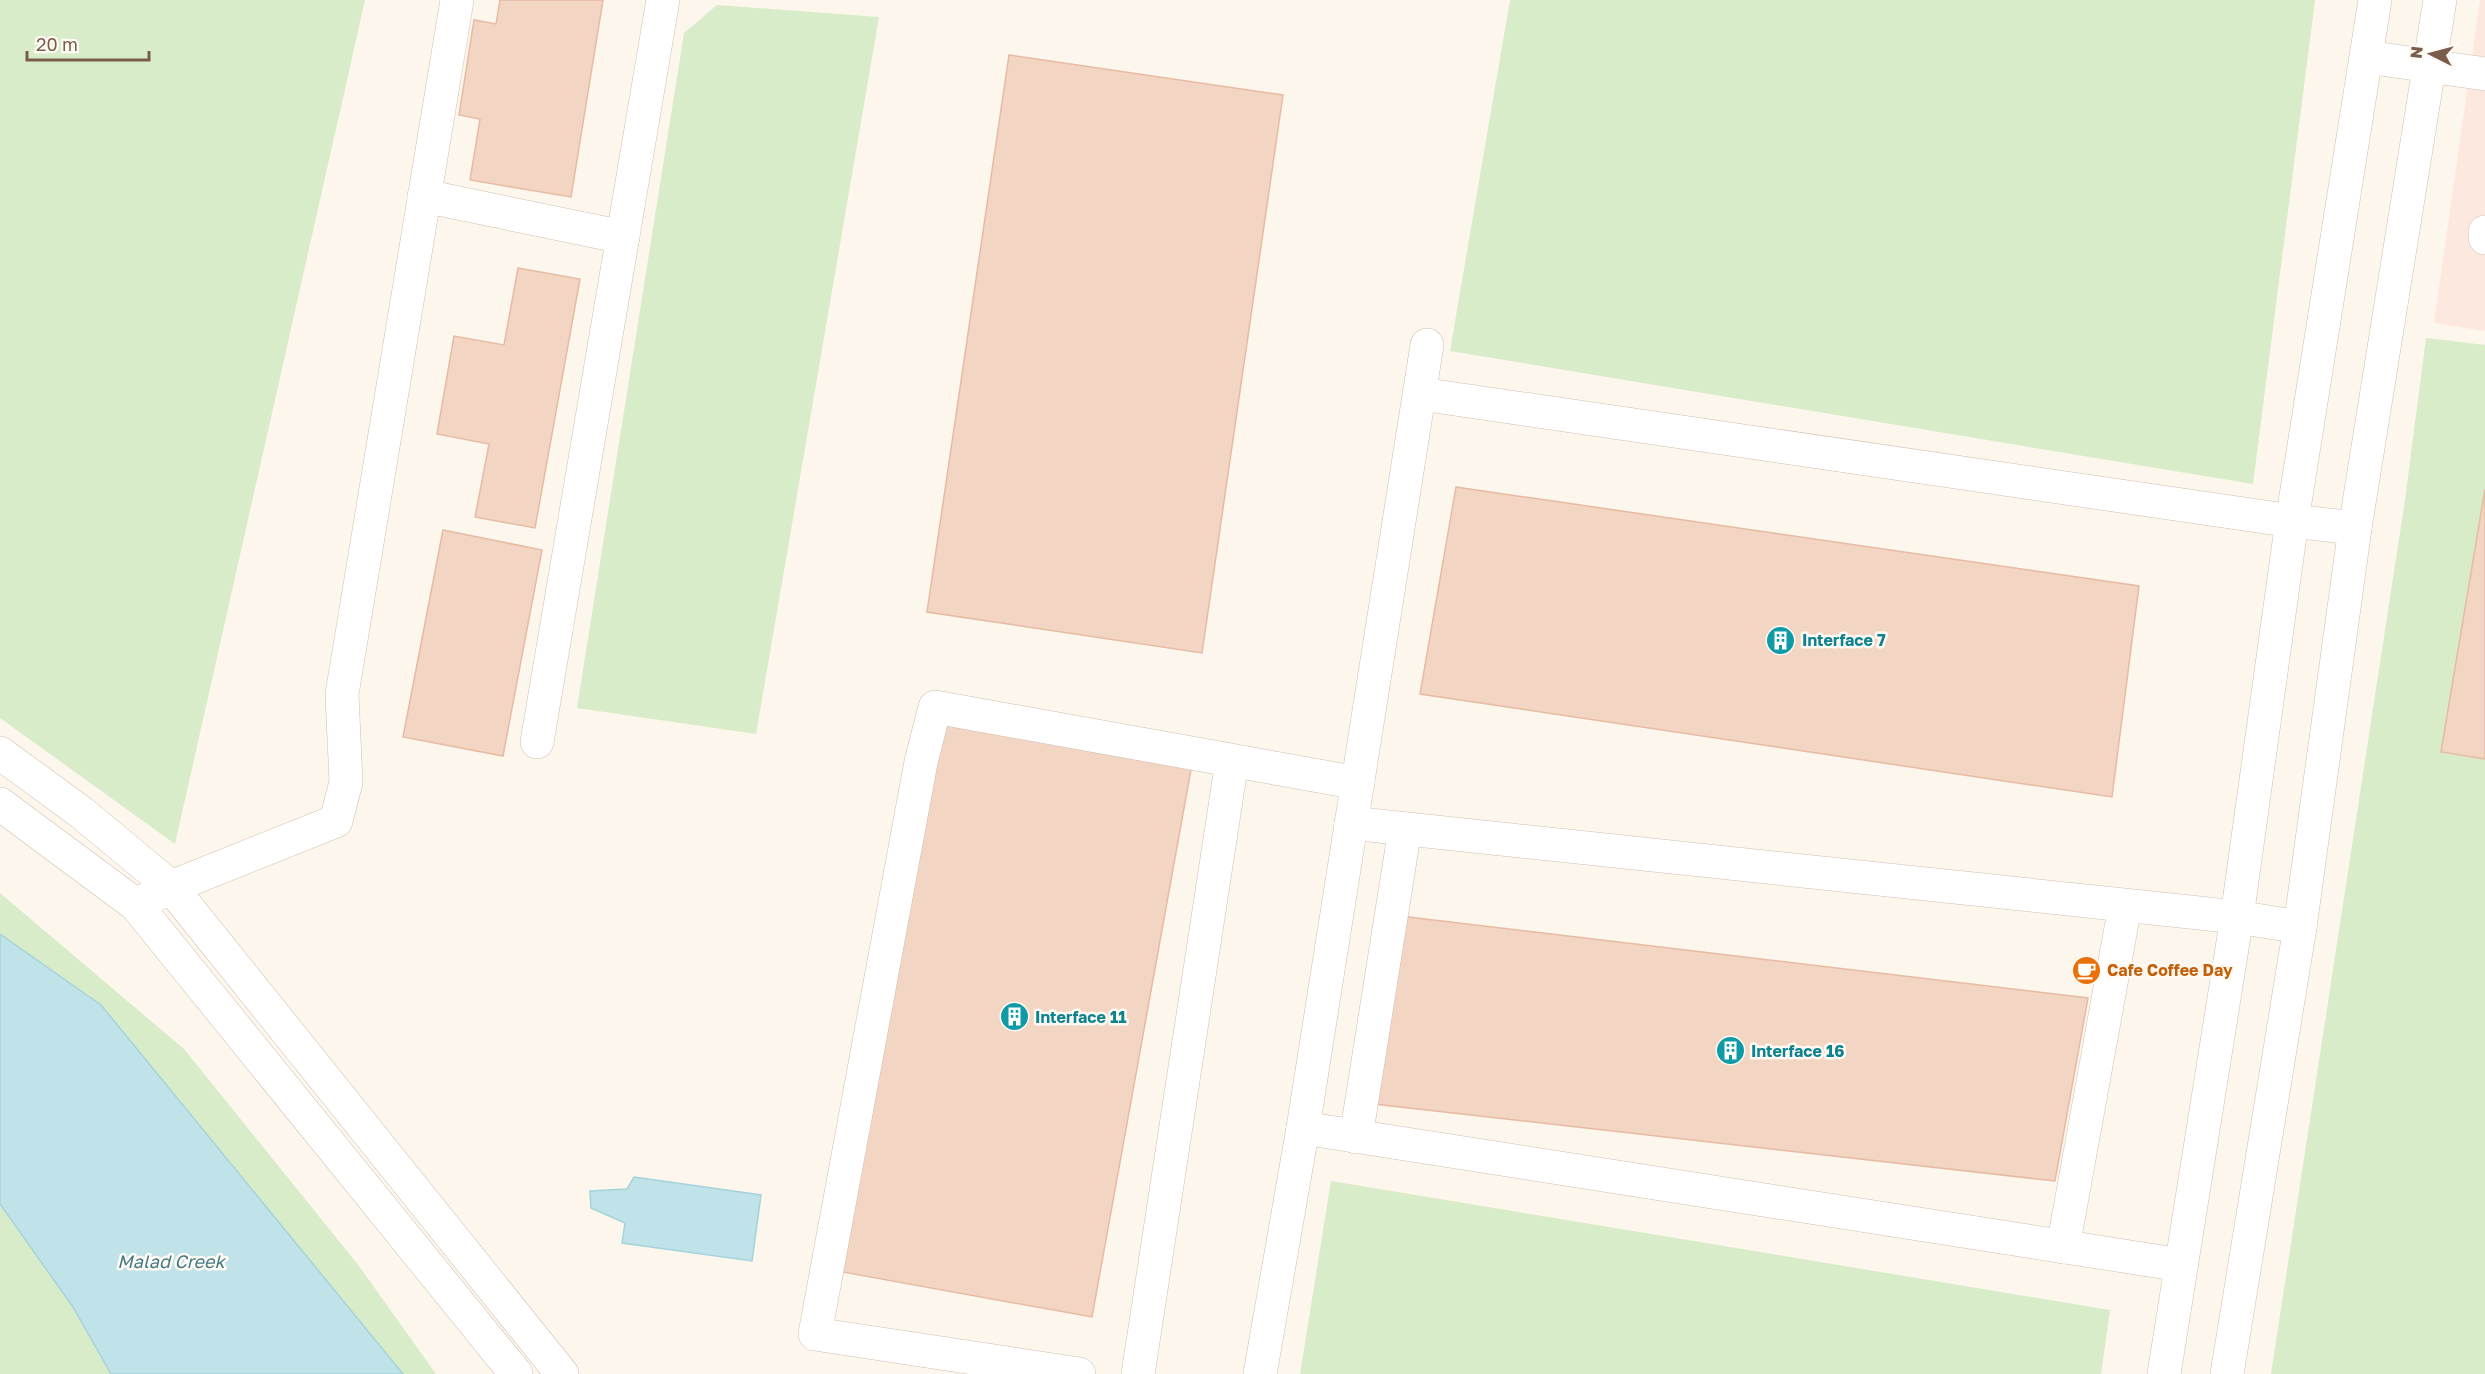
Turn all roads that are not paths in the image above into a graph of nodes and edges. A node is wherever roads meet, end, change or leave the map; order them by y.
1 (457, 0) edge
2 (663, 0) edge
3 (2375, 0) edge
4 (2440, 0) edge
5 (2367, 57) junction
6 (2430, 67) junction
7 (2485, 74) edge
8 (424, 196) junction
9 (2485, 232) edge
10 (623, 237) junction
11 (2485, 238) edge
12 (1427, 345) dead end
13 (1421, 394) junction
14 (2292, 521) junction
15 (2355, 528) junction
16 (537, 742) dead end
17 (0, 753) edge
18 (1232, 761) junction
19 (1358, 783) junction
20 (0, 804) edge
21 (1351, 823) junction
22 (1405, 829) junction
23 (171, 887) junction
24 (136, 905) junction
25 (2125, 906) junction
26 (2237, 917) junction
27 (2300, 927) junction
28 (1303, 1128) junction
29 (1356, 1137) junction
30 (2063, 1247) junction
31 (2181, 1265) junction
32 (516, 1374) edge
33 (562, 1374) edge
34 (1079, 1374) edge
35 (1138, 1374) edge
36 (1260, 1374) edge
37 (2164, 1374) edge
38 (2228, 1374) edge

1 - 8 street
2 - 10 street
3 - 5 street
4 - 6 street
5 - 6 street
5 - 14 street
6 - 7 street
6 - 15 street
8 - 10 street
8 - 23 street
9 - 11 street
10 - 16 street
12 - 13 street
13 - 14 street
13 - 19 street
14 - 15 street
14 - 26 street
15 - 27 street
17 - 23 street
18 - 19 street
18 - 34 street
18 - 35 street
19 - 21 street
20 - 24 street
21 - 22 street
21 - 28 street
22 - 25 street
22 - 29 street
23 - 24 street
23 - 33 street
24 - 32 street
25 - 26 street
25 - 30 street
26 - 27 street
26 - 31 street
27 - 38 street
28 - 29 street
28 - 36 street
29 - 30 street
30 - 31 street
31 - 37 street

